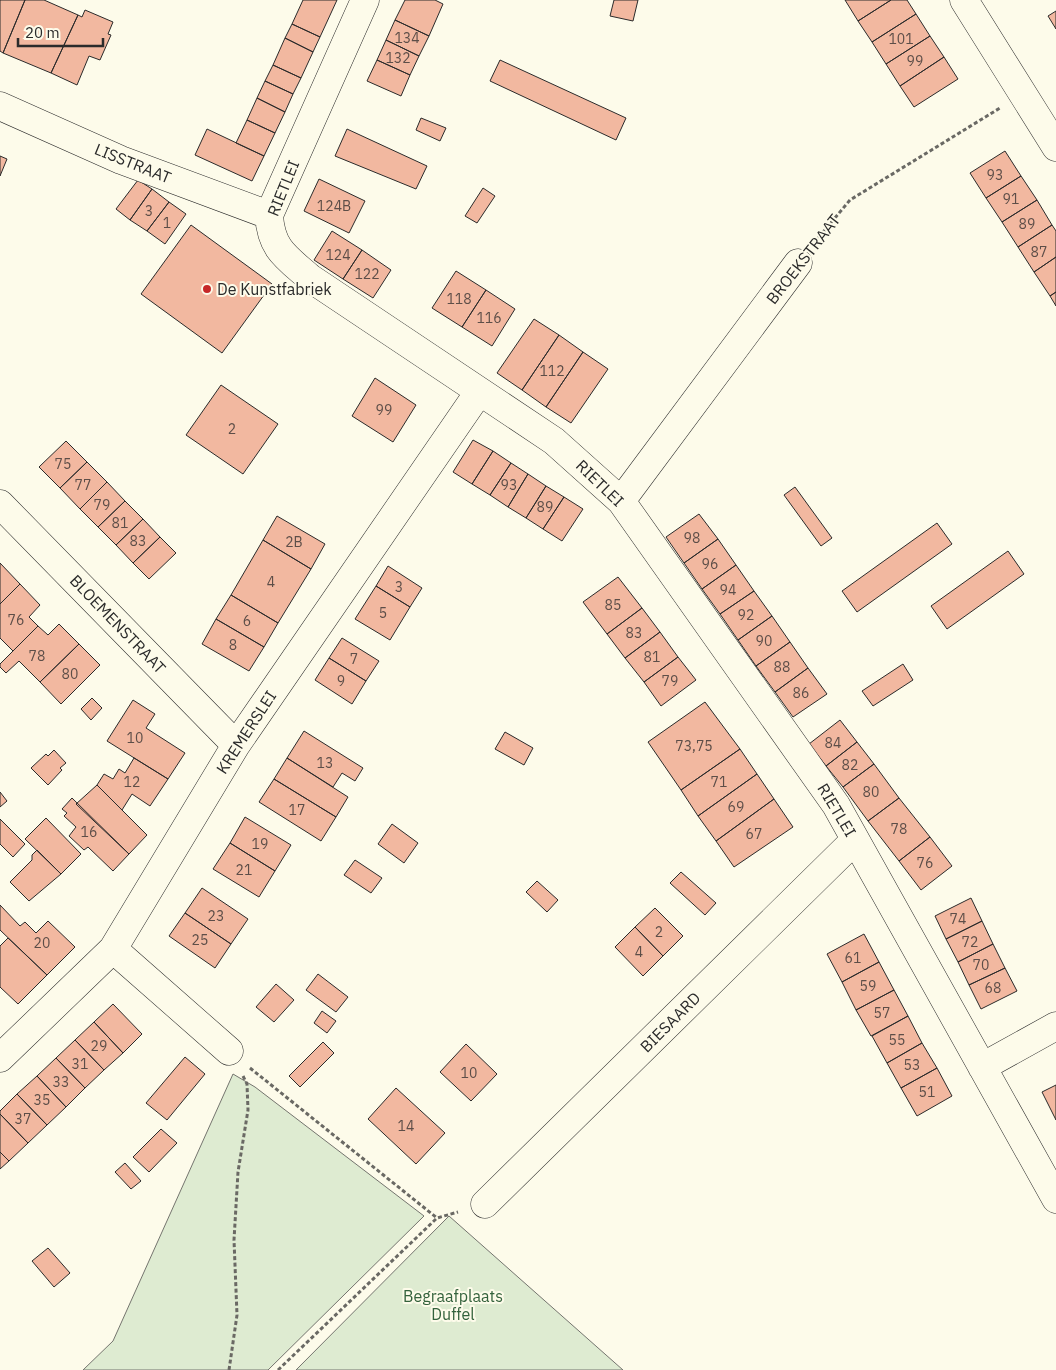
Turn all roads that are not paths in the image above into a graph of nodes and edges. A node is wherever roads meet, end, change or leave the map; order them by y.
1 (365, 0) edge
2 (964, 0) edge
3 (0, 106) edge
4 (1056, 147) edge
5 (269, 215) junction
6 (798, 263) road end
7 (478, 392) junction
8 (621, 501) junction
9 (0, 504) edge
10 (236, 745) junction
11 (855, 840) junction
12 (113, 949) junction
13 (1056, 1026) edge
14 (229, 1051) road end
15 (0, 1058) edge
16 (982, 1067) junction
17 (1056, 1199) edge
18 (485, 1204) road end

1 - 5 street, RIETLEI
2 - 4 street
3 - 5 street, LISSTRAAT
5 - 7 street, RIETLEI
6 - 8 street, BROEKSTRAAT
7 - 8 street, RIETLEI
7 - 10 street, KREMERSLEI
8 - 11 street, RIETLEI
9 - 10 street, BLOEMENSTRAAT
10 - 12 street, KREMERSLEI
11 - 16 street, RIETLEI
11 - 18 street, BIESAARD
12 - 14 street
12 - 15 street, KREMERSLEI
13 - 16 street
16 - 17 street, RIETLEI

